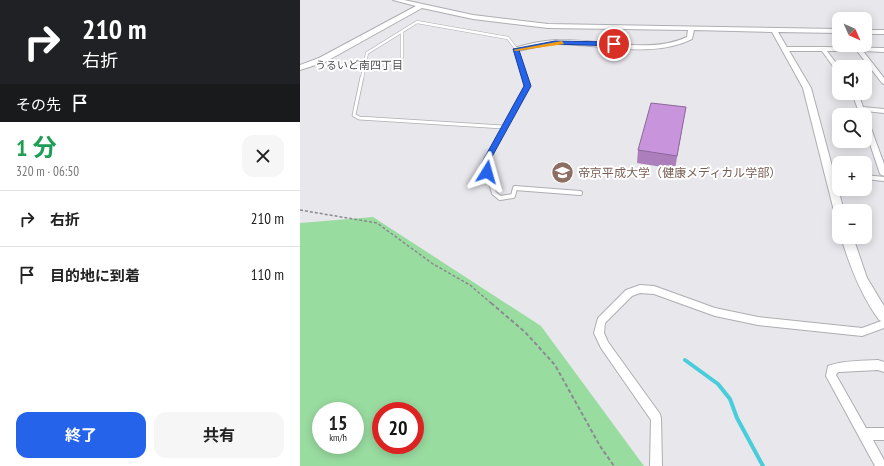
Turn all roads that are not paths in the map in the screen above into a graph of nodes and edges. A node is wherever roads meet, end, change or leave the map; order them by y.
1 (396, 0) edge
2 (421, 6) junction
3 (691, 30) junction
4 (774, 30) junction
5 (832, 31) edge
6 (402, 32) junction
7 (872, 32) edge
8 (884, 32) edge
9 (516, 49) junction
10 (786, 49) junction
11 (823, 49) junction
12 (832, 49) edge
13 (872, 50) edge
14 (884, 50) edge
15 (861, 52) edge
16 (402, 57) dead end
17 (832, 61) edge
18 (300, 68) edge
19 (875, 71) junction
20 (884, 71) edge
21 (884, 82) edge
22 (884, 111) edge
23 (872, 112) edge
24 (503, 127) junction
25 (872, 140) edge
26 (828, 172) junction
27 (832, 173) edge
28 (884, 174) edge
29 (872, 178) edge
30 (884, 180) edge
31 (580, 194) dead end
32 (837, 204) edge
33 (849, 244) edge
34 (884, 316) edge
35 (884, 324) edge
36 (884, 367) edge
37 (863, 434) junction
38 (884, 434) edge
39 (656, 466) edge
40 (881, 466) edge

1 - 2 street
2 - 3 street
2 - 18 street
3 - 4 street
3 - 9 street
4 - 5 street
4 - 10 street
6 - 9 lane
6 - 16 lane
6 - 24 lane
7 - 8 street
9 - 24 lane
10 - 11 street
10 - 26 street
11 - 12 street
11 - 17 street
13 - 14 street
15 - 19 street
19 - 20 street
19 - 21 street
22 - 23 street
24 - 31 lane
25 - 28 street
26 - 27 street
26 - 32 street
29 - 30 street
33 - 34 street
35 - 39 street
36 - 37 street
37 - 38 street
37 - 40 street

